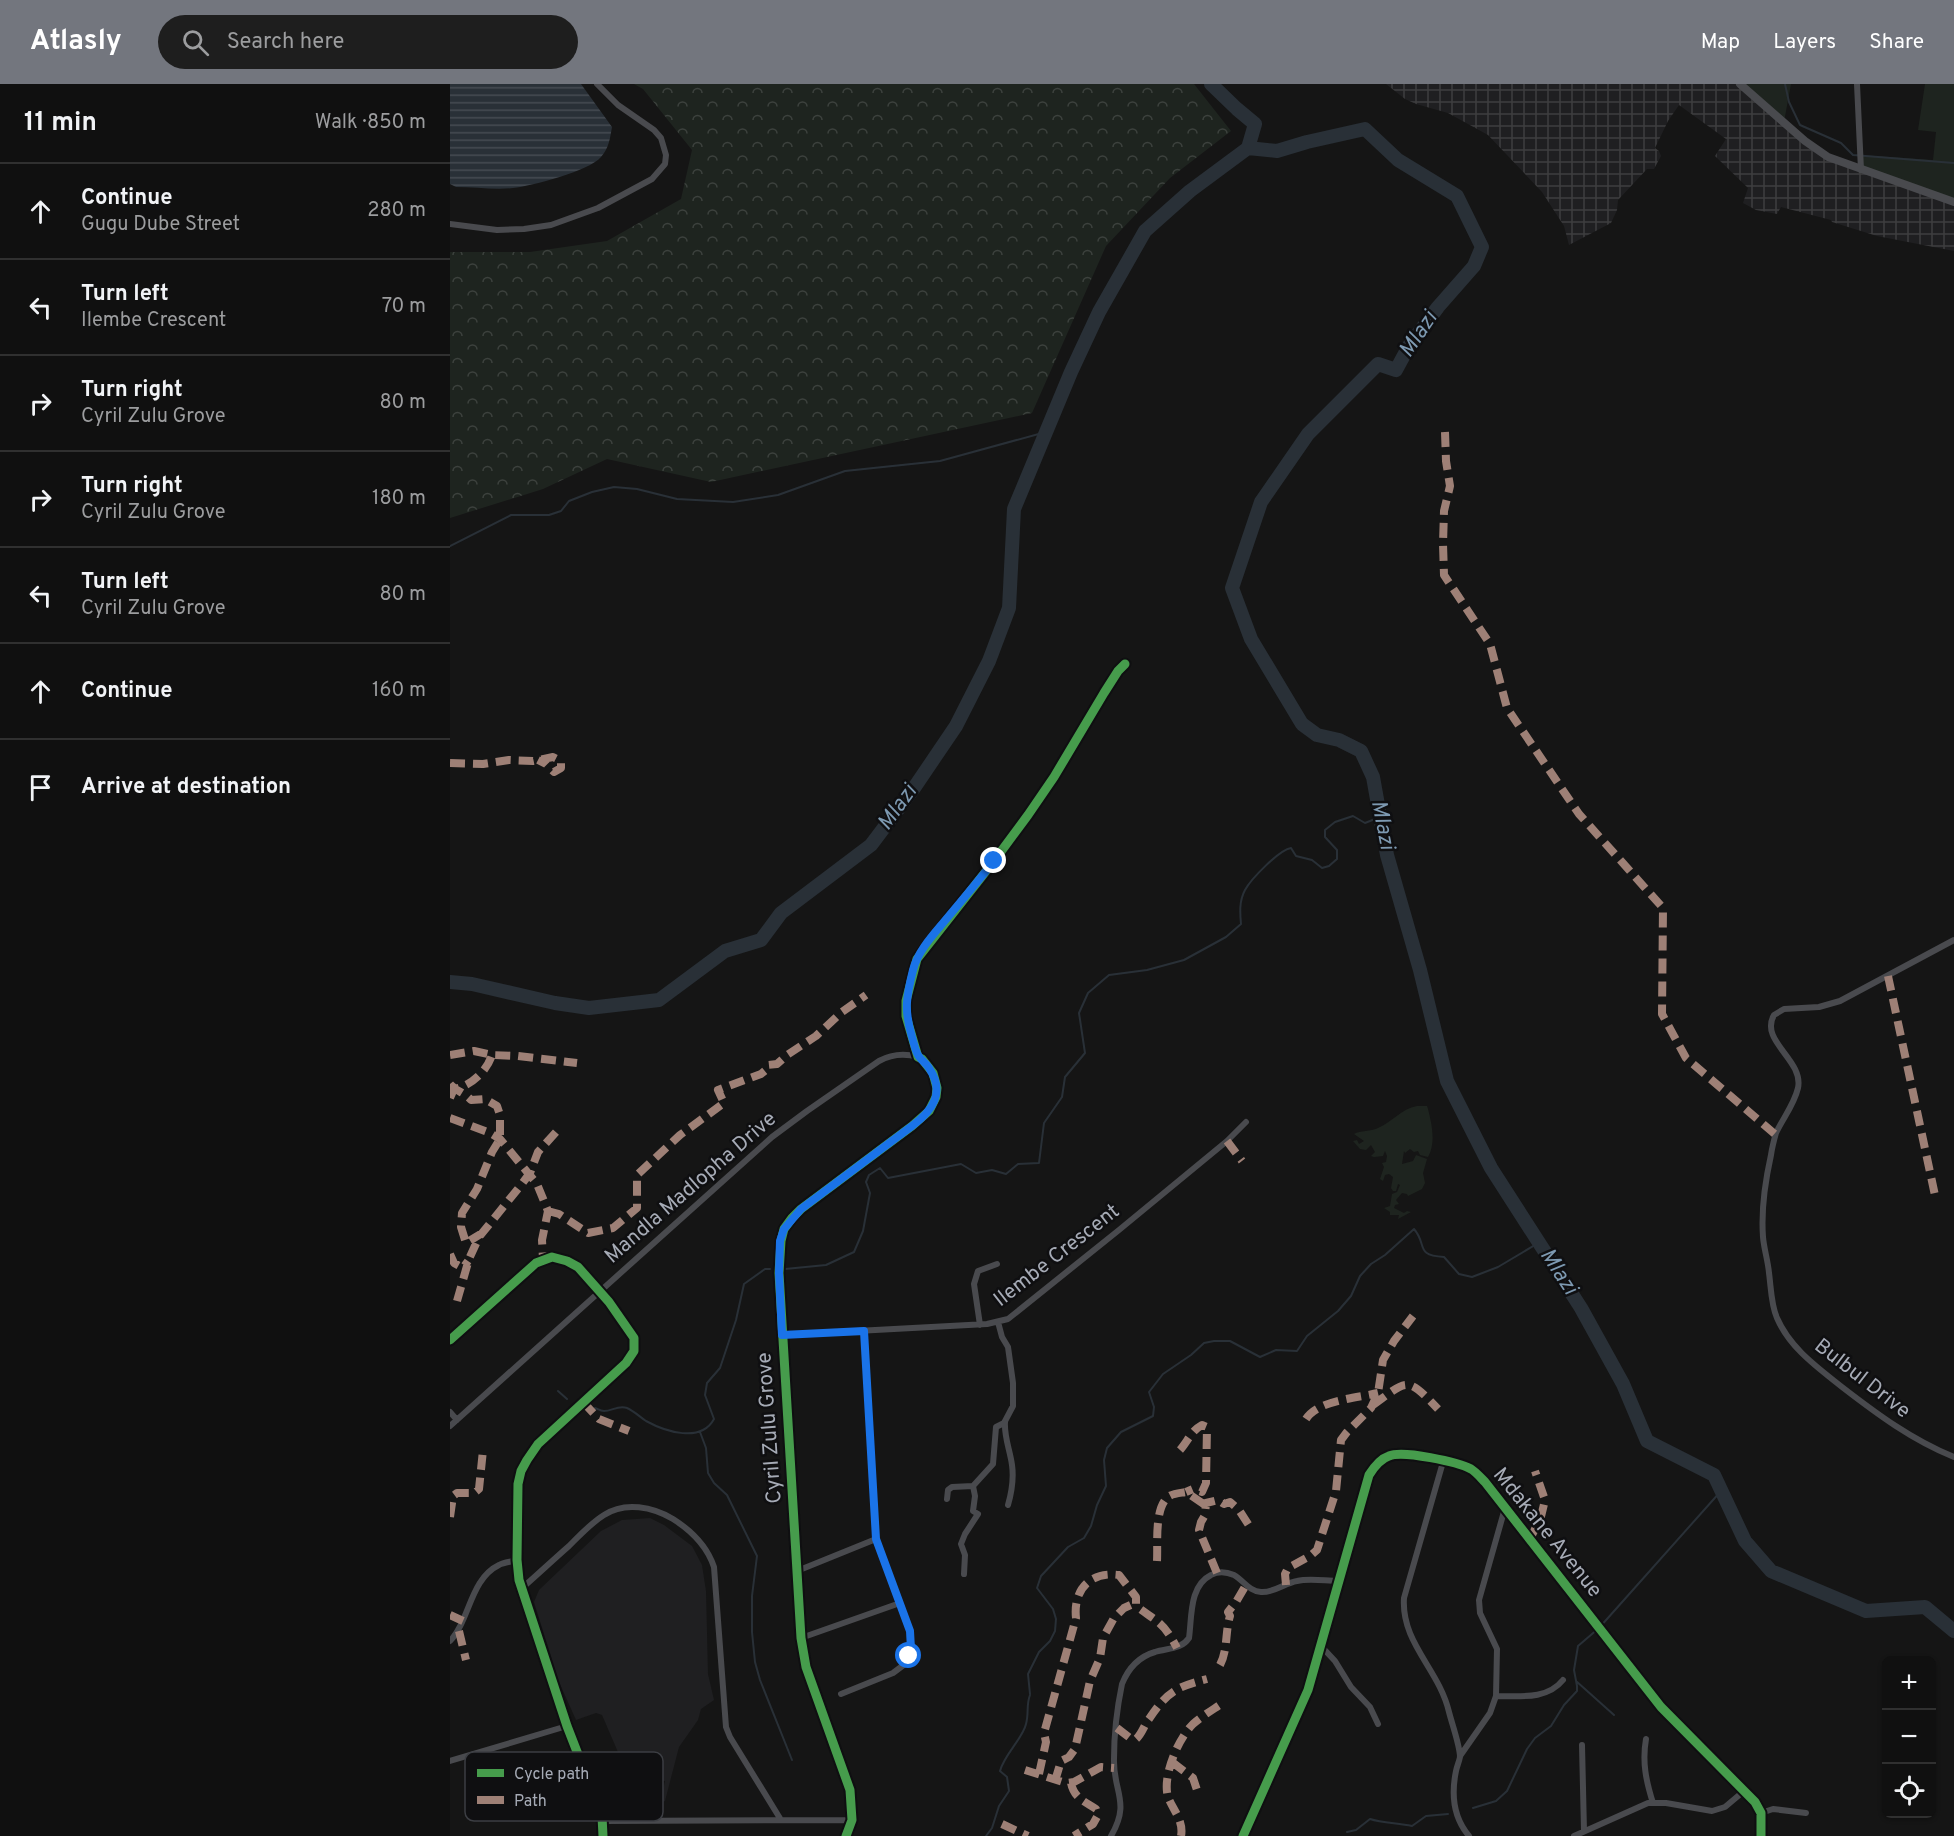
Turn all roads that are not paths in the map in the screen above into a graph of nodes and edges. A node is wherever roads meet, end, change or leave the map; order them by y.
1 (597, 84) edge
2 (1740, 84) edge
3 (1857, 84) edge
4 (1861, 170) junction
5 (1954, 202) edge
6 (450, 224) edge
7 (1125, 664) dead end
8 (1954, 940) edge
9 (918, 1057) junction
10 (1246, 1122) dead end
11 (997, 1264) dead end
12 (599, 1291) junction
13 (998, 1322) junction
14 (980, 1324) junction
15 (864, 1331) junction
16 (782, 1335) junction
17 (450, 1340) edge
18 (450, 1412) edge
19 (457, 1420) junction
20 (1005, 1421) junction
21 (450, 1426) edge
22 (1954, 1457) edge
23 (1443, 1462) junction
24 (973, 1486) junction
25 (947, 1499) dead end
26 (1008, 1504) dead end
27 (1505, 1508) junction
28 (876, 1539) junction
29 (517, 1560) junction
30 (797, 1571) junction
31 (964, 1574) dead end
32 (1339, 1581) junction
33 (521, 1589) junction
34 (900, 1603) junction
35 (801, 1638) junction
36 (450, 1641) edge
37 (1321, 1646) junction
38 (1563, 1680) dead end
39 (842, 1694) dead end
40 (1496, 1696) junction
41 (1378, 1724) dead end
42 (567, 1726) junction
43 (1646, 1739) dead end
44 (1582, 1745) dead end
45 (480, 1752) edge
46 (577, 1752) edge
47 (1460, 1756) junction
48 (465, 1757) edge
49 (450, 1761) edge
50 (1744, 1791) junction
51 (1653, 1803) junction
52 (1806, 1813) dead end
53 (1761, 1814) junction
54 (781, 1820) junction
55 (852, 1820) junction
56 (603, 1821) edge
57 (663, 1821) edge
58 (1584, 1831) junction
59 (603, 1836) edge
60 (846, 1836) edge
61 (1111, 1836) edge
62 (1243, 1836) edge
63 (1469, 1836) edge
64 (1574, 1836) edge
65 (1761, 1836) edge

1 - 6 street
2 - 4 street
3 - 4 street
4 - 5 street
7 - 9 street, Cyril Zulu Grove
8 - 22 street, Bulbul Drive
9 - 12 street, Mandla Madlopha Drive
9 - 16 street, Cyril Zulu Grove
10 - 13 street, Ilembe Crescent
11 - 14 street
12 - 17 street
12 - 19 street, Mandla Madlopha Drive
12 - 29 street
13 - 14 street, Ilembe Crescent
13 - 20 street
14 - 15 street, Ilembe Crescent
15 - 16 street, Ilembe Crescent
15 - 28 street
16 - 30 street, Cyril Zulu Grove
18 - 19 street
19 - 21 street, Mandla Madlopha Drive
20 - 24 street
20 - 26 street
23 - 27 street, Mdakane Avenue
23 - 32 street, Mdakane Avenue
23 - 47 street
24 - 25 street
24 - 31 street
27 - 40 street
27 - 50 street, Mdakane Avenue
28 - 30 street
28 - 34 street
29 - 33 street
29 - 36 street
30 - 35 street, Cyril Zulu Grove
32 - 37 street, Mdakane Avenue
32 - 61 street
33 - 42 street
33 - 54 street
34 - 35 street
34 - 39 street
35 - 55 street, Cyril Zulu Grove
37 - 41 street
37 - 62 street, Mdakane Avenue
38 - 40 street
40 - 47 street
42 - 45 street
42 - 46 street
43 - 51 street
44 - 58 street
47 - 63 street
48 - 49 street
50 - 51 street
50 - 53 street, Mdakane Avenue
51 - 58 street
52 - 53 street
53 - 65 street
54 - 55 street
54 - 57 street
55 - 60 street, Cyril Zulu Grove
56 - 59 street
58 - 64 street

